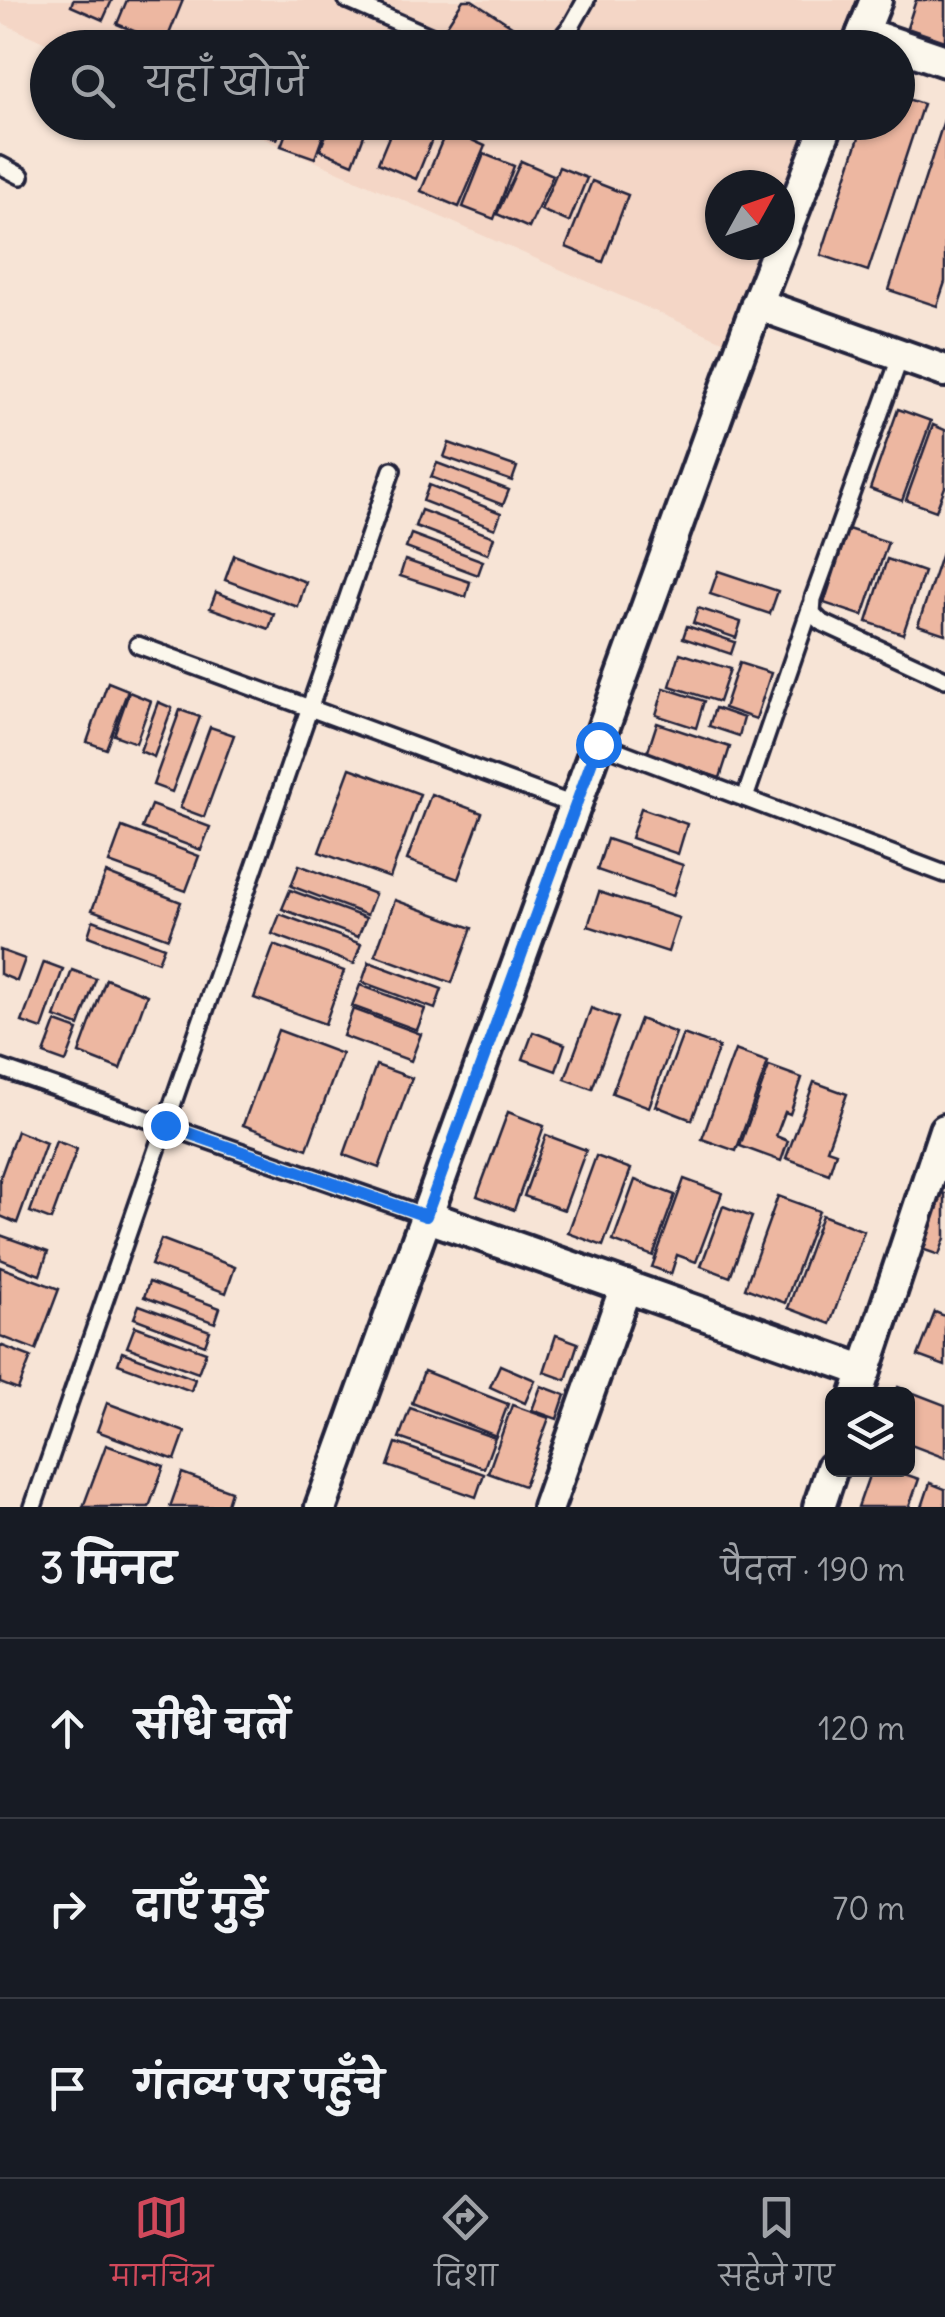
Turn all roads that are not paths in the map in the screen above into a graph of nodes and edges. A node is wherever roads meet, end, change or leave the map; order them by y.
1 (347, 0) edge
2 (586, 0) edge
3 (876, 0) edge
4 (416, 30) edge
5 (569, 30) edge
6 (864, 30) edge
7 (915, 54) edge
8 (945, 61) edge
9 (821, 140) edge
10 (0, 165) edge
11 (21, 176) dead end
12 (758, 304) junction
13 (901, 356) junction
14 (945, 371) edge
15 (392, 470) dead end
16 (811, 606) junction
17 (138, 645) dead end
18 (945, 679) edge
19 (310, 708) junction
20 (598, 744) junction
21 (744, 798) junction
22 (576, 806) junction
23 (945, 874) edge
24 (0, 1068) edge
25 (165, 1125) junction
26 (945, 1130) edge
27 (426, 1216) junction
28 (626, 1286) junction
29 (861, 1383) edge
30 (829, 1477) edge
31 (33, 1507) edge
32 (320, 1507) edge
33 (548, 1507) edge
34 (820, 1507) edge

1 - 4 lane
2 - 5 lane
3 - 6 street
7 - 8 street
9 - 12 street
10 - 11 lane
12 - 13 street
12 - 20 street
13 - 14 street
13 - 16 lane
15 - 19 lane
16 - 18 lane
16 - 21 lane
17 - 19 lane
19 - 22 lane
19 - 25 lane
20 - 21 lane
20 - 22 street
21 - 23 lane
22 - 27 street
24 - 25 lane
25 - 27 lane
25 - 31 lane
26 - 29 street
27 - 28 street
27 - 32 street
28 - 29 street
28 - 33 street
30 - 34 street

